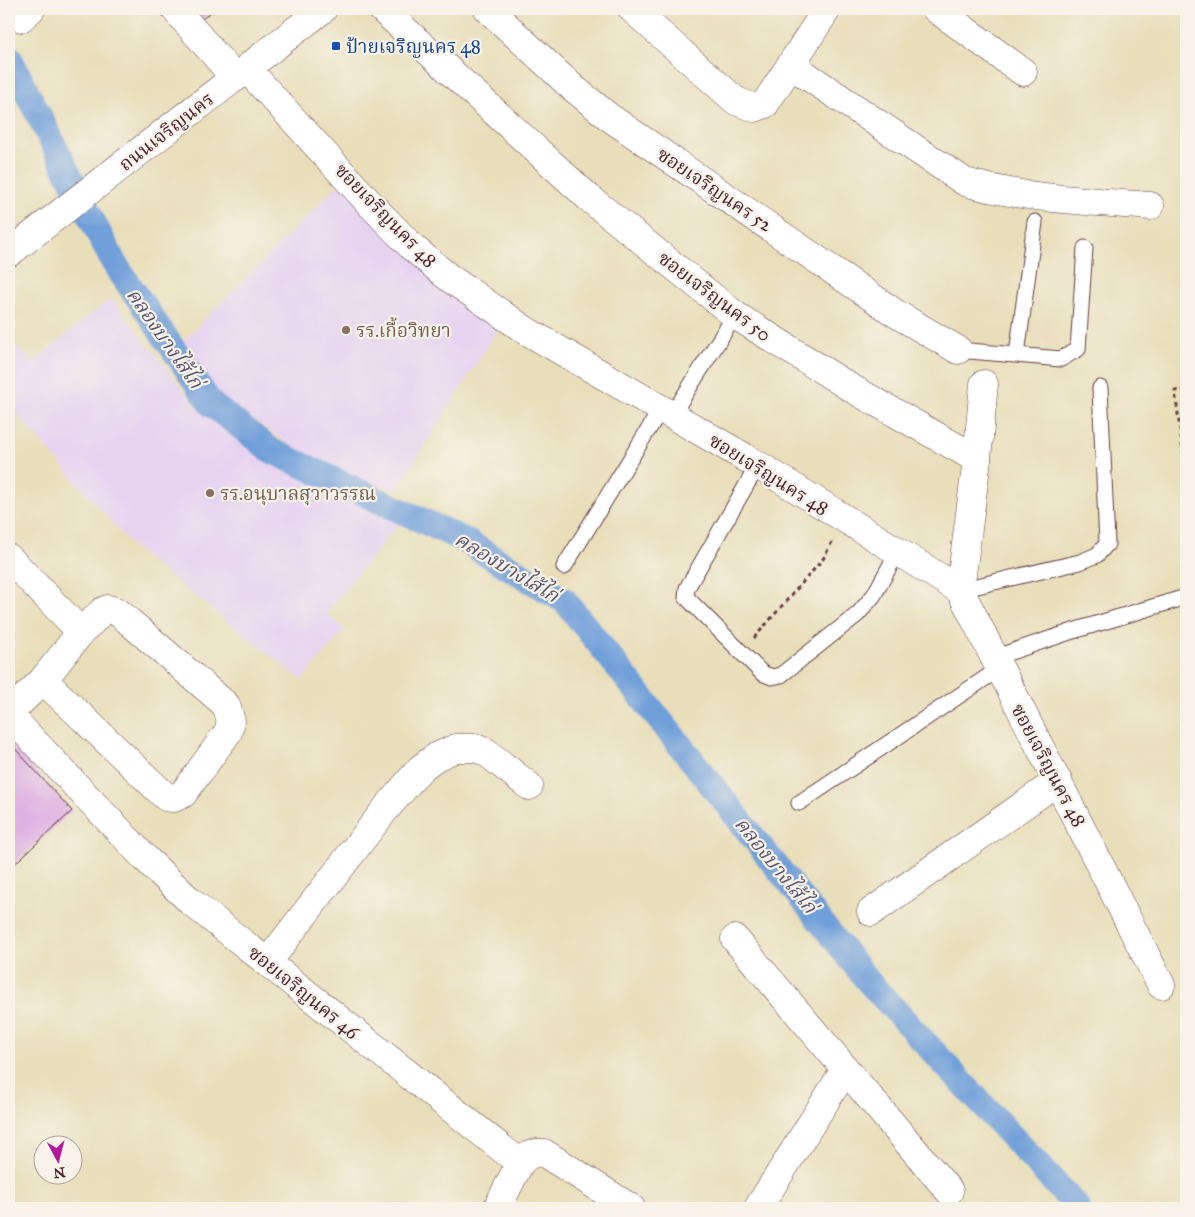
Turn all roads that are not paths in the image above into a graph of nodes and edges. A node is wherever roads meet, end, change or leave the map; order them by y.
1 (175, 9) edge
2 (323, 9) edge
3 (382, 9) edge
4 (488, 9) edge
5 (632, 9) edge
6 (827, 9) edge
7 (936, 9) edge
8 (790, 65) junction
9 (1023, 72) dead end
10 (241, 73) junction
11 (1150, 206) dead end
12 (1034, 222) dead end
13 (1085, 248) dead end
14 (9, 253) edge
15 (735, 315) junction
16 (958, 350) joint
17 (1018, 354) junction
18 (984, 384) dead end
19 (1100, 388) dead end
20 (666, 412) junction
21 (977, 459) junction
22 (758, 465) junction
23 (897, 553) junction
24 (9, 558) edge
25 (564, 567) dead end
26 (960, 590) junction
27 (1186, 597) edge
28 (81, 632) junction
29 (996, 664) junction
30 (43, 680) junction
31 (9, 714) edge
32 (1058, 781) junction
33 (529, 786) dead end
34 (799, 803) dead end
35 (871, 912) dead end
36 (735, 939) dead end
37 (267, 963) junction
38 (1161, 985) dead end
39 (845, 1070) junction
40 (520, 1163) junction
41 (950, 1191) dead end
42 (497, 1208) edge
43 (631, 1208) edge
44 (758, 1208) edge

1 - 10 street, ซอยเจริญนคร 48
2 - 10 street, ถนนเจริญนคร
3 - 15 street, ซอยเจริญนคร 50
4 - 16 street, ซอยเจริญนคร 52
5 - 8 street
6 - 8 street
7 - 9 street
8 - 11 street
10 - 14 street, ถนนเจริญนคร
10 - 20 street, ซอยเจริญนคร 48
12 - 17 lane
13 - 17 lane
15 - 20 lane
15 - 21 street, ซอยเจริญนคร 50
16 - 17 lane
18 - 21 street
19 - 26 lane
20 - 22 street, ซอยเจริญนคร 48
20 - 25 lane
21 - 26 street
22 - 23 street, ซอยเจริญนคร 48
22 - 23 lane
23 - 26 street, ซอยเจริญนคร 48
24 - 28 street
26 - 29 street, ซอยเจริญนคร 48
27 - 29 lane
28 - 30 street
28 - 30 street
29 - 32 street, ซอยเจริญนคร 48
29 - 34 lane
30 - 31 street
31 - 37 street, ซอยเจริญนคร 46
32 - 35 street
32 - 38 street, ซอยเจริญนคร 48
33 - 37 street
36 - 39 street
37 - 40 street, ซอยเจริญนคร 46
39 - 41 street
39 - 44 street
40 - 42 street
40 - 43 street

